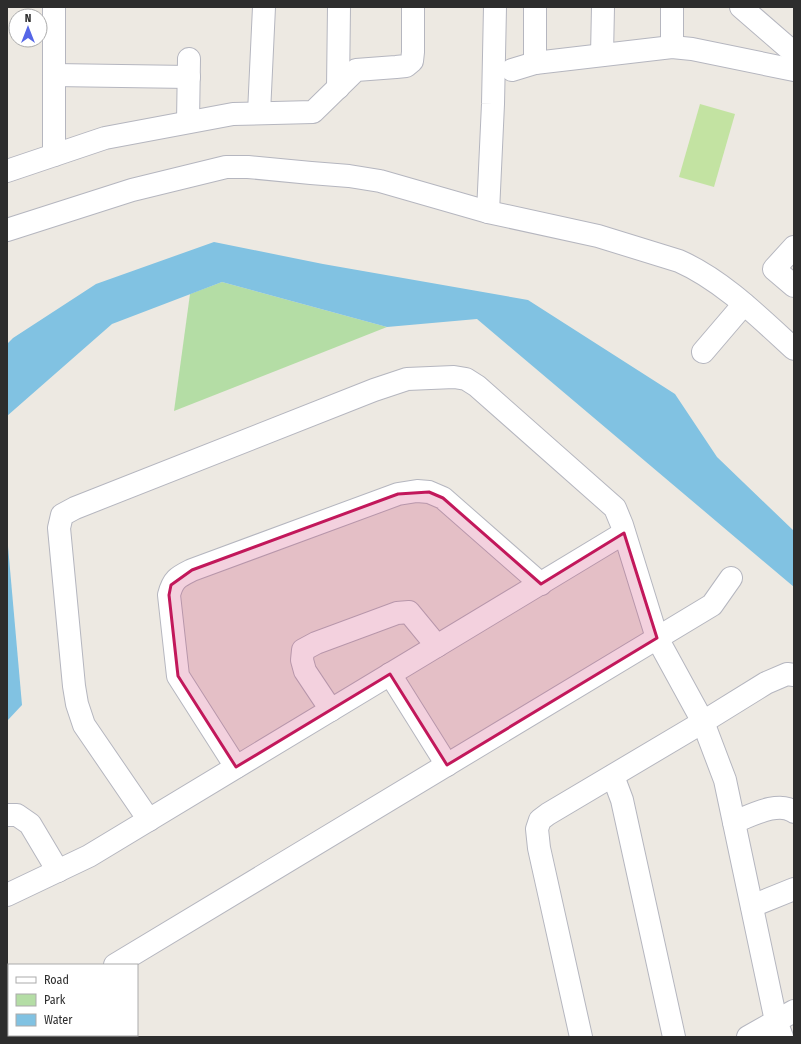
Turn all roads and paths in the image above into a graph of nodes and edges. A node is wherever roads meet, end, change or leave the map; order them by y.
1 (54, 7) edge
2 (264, 7) edge
3 (340, 7) edge
4 (413, 7) edge
5 (495, 7) edge
6 (535, 7) edge
7 (603, 7) edge
8 (672, 7) edge
9 (741, 7) edge
10 (672, 47) junction
11 (794, 53) edge
12 (602, 55) junction
13 (535, 63) junction
14 (512, 70) dead end
15 (794, 70) edge
16 (54, 76) junction
17 (338, 88) junction
18 (259, 113) junction
19 (188, 122) junction
20 (54, 155) junction
21 (7, 171) edge
22 (488, 212) junction
23 (7, 230) edge
24 (794, 247) edge
25 (794, 286) edge
26 (744, 304) junction
27 (794, 349) edge
28 (703, 352) dead end
29 (624, 533) junction
30 (731, 578) dead end
31 (541, 584) junction
32 (657, 638) junction
33 (437, 646) junction
34 (390, 674) junction
35 (794, 675) edge
36 (331, 710) junction
37 (703, 722) junction
38 (447, 765) junction
39 (236, 767) junction
40 (613, 776) junction
41 (794, 812) edge
42 (7, 815) edge
43 (149, 820) junction
44 (734, 822) junction
45 (58, 870) junction
46 (794, 889) edge
47 (7, 895) edge
48 (752, 906) junction
49 (117, 964) edge
50 (784, 1023) edge
51 (581, 1037) edge
52 (674, 1037) edge
53 (748, 1037) edge

1 - 16 street
2 - 18 street
3 - 17 street
4 - 17 street
5 - 22 street
6 - 13 street
7 - 12 street
8 - 10 street
9 - 11 street
10 - 12 street
10 - 15 street
12 - 13 street
13 - 14 street
16 - 19 street
16 - 20 street
17 - 18 street
18 - 19 street
19 - 20 street
20 - 21 street
22 - 23 street
22 - 26 street
24 - 25 street
26 - 27 street
26 - 28 street
29 - 31 street
29 - 32 street
29 - 43 street
30 - 32 street
31 - 33 street
31 - 39 street
32 - 37 street
32 - 38 street
33 - 34 street
33 - 36 street
34 - 36 street
34 - 38 street
35 - 37 street
36 - 39 street
37 - 40 street
37 - 44 street
38 - 49 street
39 - 43 street
40 - 51 street
40 - 52 street
41 - 44 street
42 - 45 street
43 - 45 street
44 - 48 street
45 - 47 street
46 - 48 street
48 - 50 street
50 - 53 street

